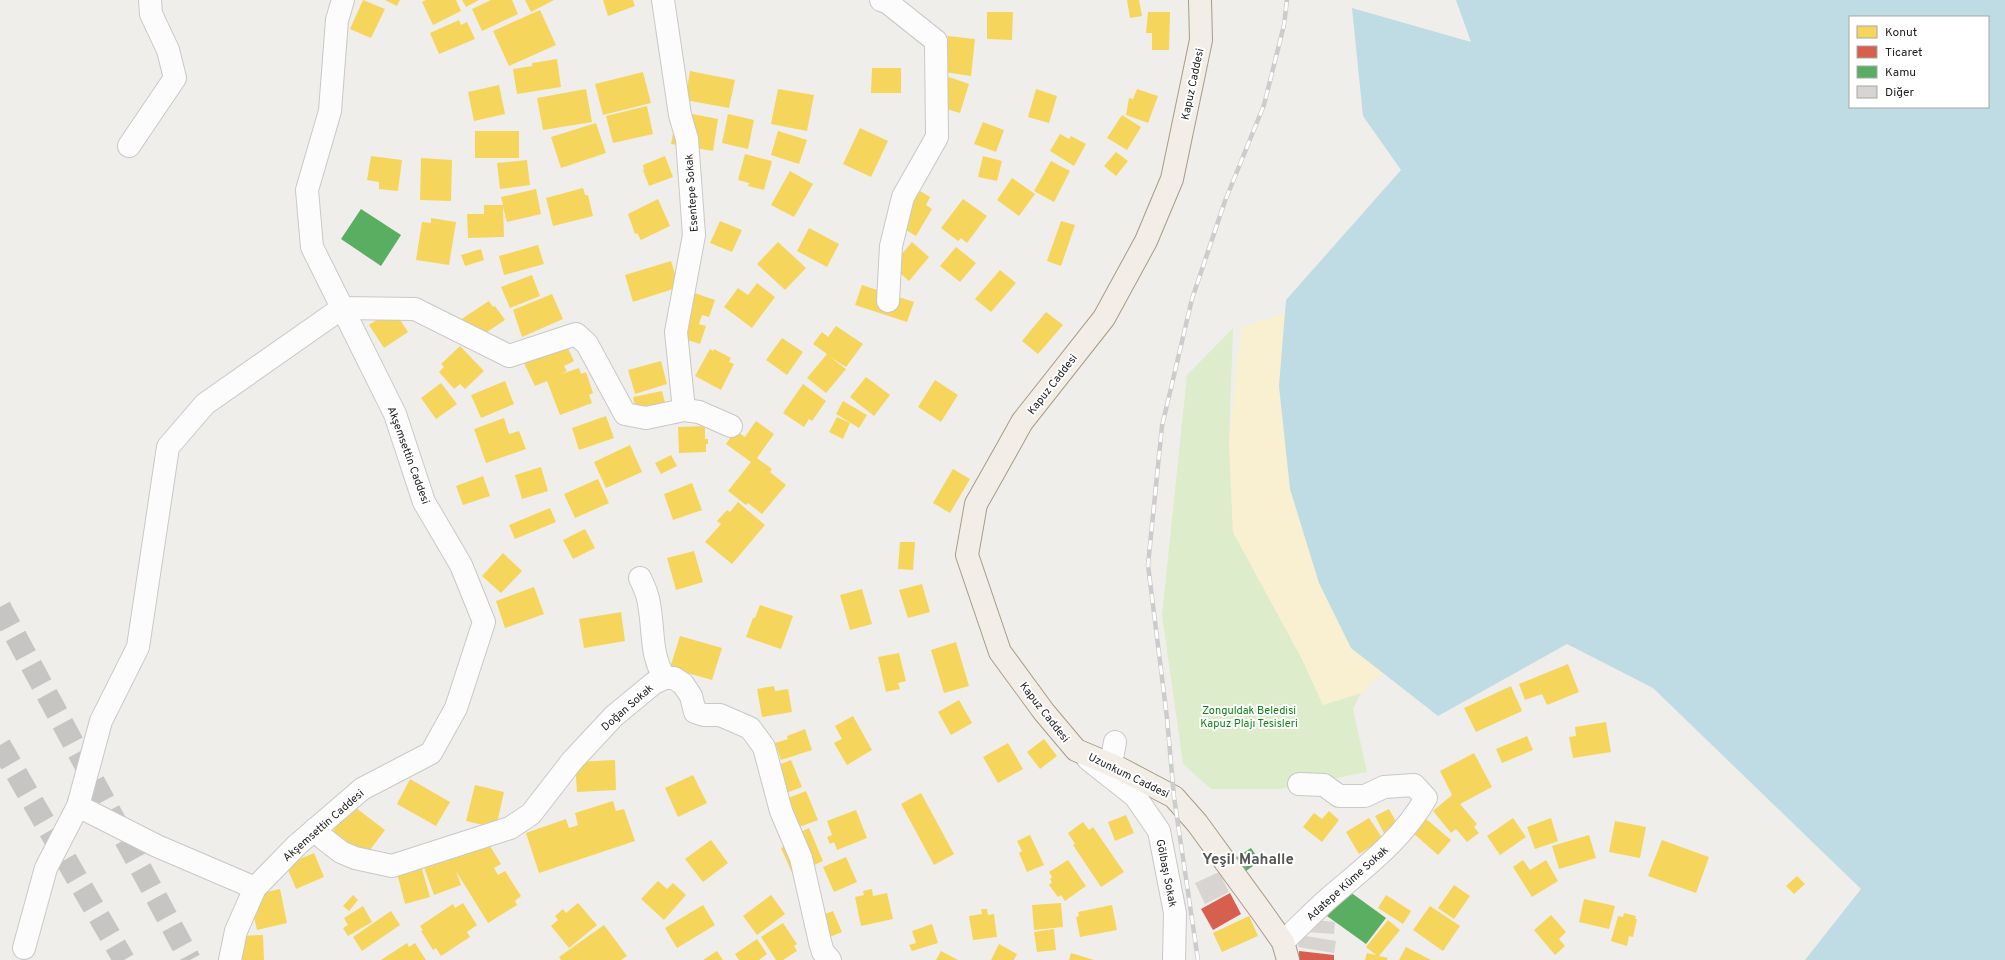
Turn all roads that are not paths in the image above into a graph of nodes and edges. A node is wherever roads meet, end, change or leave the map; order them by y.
1 (150, 0) edge
2 (343, 0) edge
3 (663, 0) edge
4 (881, 0) edge
5 (1200, 0) edge
6 (129, 146) dead end
7 (888, 301) dead end
8 (342, 308) junction
9 (684, 410) junction
10 (731, 426) dead end
11 (640, 578) dead end
12 (665, 678) junction
13 (1115, 742) dead end
14 (1076, 750) junction
15 (1111, 764) junction
16 (1299, 784) dead end
17 (78, 806) junction
18 (315, 830) junction
19 (255, 888) junction
20 (24, 948) dead end
21 (1285, 951) edge
22 (230, 960) edge
23 (830, 960) edge
24 (1174, 960) edge

1 - 6 street
2 - 8 street, Akşemsettin Caddesi
3 - 9 street, Esentepe Sokak
4 - 7 street
5 - 14 main road, Kapuz Caddesi
8 - 9 street
8 - 17 street
8 - 18 street, Akşemsettin Caddesi
9 - 10 street
11 - 12 street
12 - 18 street, Doğan Sokak
12 - 23 street, Doğan Sokak
13 - 15 street
14 - 15 main road, Uzunkum Caddesi
14 - 24 street, Gölbaşı Sokak
15 - 21 main road, Uzunkum Caddesi
16 - 21 street, Adatepe Küme Sokak
17 - 19 street
17 - 20 street
18 - 19 street, Akşemsettin Caddesi
19 - 22 street, Akşemsettin Caddesi

